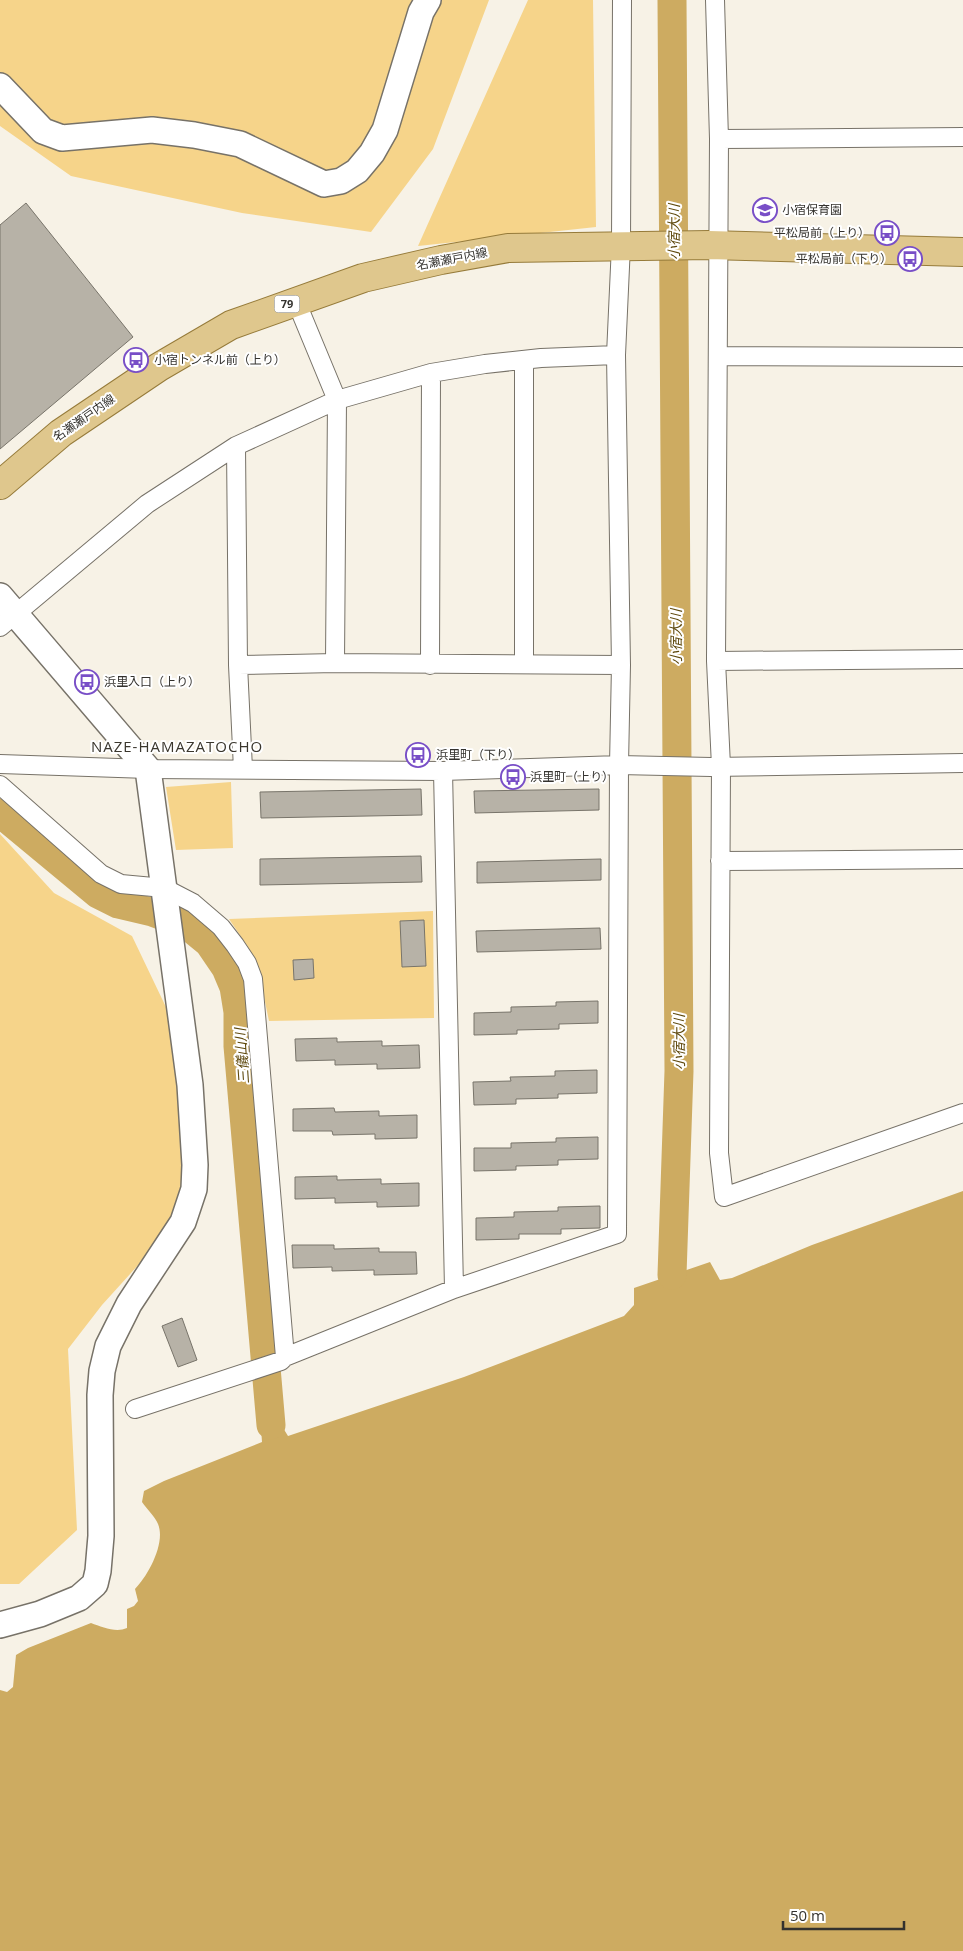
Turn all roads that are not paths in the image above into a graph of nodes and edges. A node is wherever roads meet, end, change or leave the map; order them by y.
1 (428, 0) edge
2 (622, 0) edge
3 (715, 0) edge
4 (0, 86) edge
5 (963, 137) edge
6 (719, 139) junction
7 (621, 245) junction
8 (714, 245) junction
9 (963, 252) edge
10 (296, 301) junction
11 (616, 355) junction
12 (718, 356) junction
13 (963, 357) edge
14 (524, 360) junction
15 (431, 373) junction
16 (337, 400) junction
17 (236, 446) junction
18 (0, 486) edge
19 (0, 596) edge
20 (8, 620) edge
21 (963, 660) edge
22 (716, 661) junction
23 (335, 663) junction
24 (524, 664) junction
25 (238, 665) junction
26 (430, 665) junction
27 (621, 665) junction
28 (963, 763) edge
29 (0, 764) edge
30 (625, 765) junction
31 (716, 766) junction
32 (148, 769) junction
33 (243, 769) junction
34 (443, 771) junction
35 (0, 785) edge
36 (963, 859) edge
37 (720, 861) junction
38 (165, 892) junction
39 (963, 1114) edge
40 (454, 1290) junction
41 (283, 1359) junction
42 (135, 1409) dead end
43 (0, 1625) edge

1 - 4 street
2 - 7 street
3 - 6 street
5 - 6 street
6 - 8 street
7 - 8 main road, 名瀬瀬戸内線 / 79
7 - 10 main road, 名瀬瀬戸内線 / 79
7 - 11 street
8 - 9 main road, 名瀬瀬戸内線 / 79
8 - 12 street
10 - 16 street
10 - 18 main road, 名瀬瀬戸内線 / 79
11 - 14 street
11 - 27 street
12 - 13 street
12 - 22 street
14 - 15 street
14 - 24 street
15 - 16 street
15 - 26 street
16 - 17 street
16 - 23 street
17 - 20 street
17 - 25 street
19 - 20 street
20 - 32 street
21 - 22 street
22 - 31 street
23 - 25 street
23 - 26 street
24 - 26 street
24 - 27 street
25 - 33 street
27 - 30 street
28 - 31 street
29 - 32 street
30 - 31 street
30 - 34 street
30 - 40 street
31 - 37 street
32 - 33 street
32 - 38 street
33 - 34 street
34 - 40 street
35 - 38 street
36 - 37 street
37 - 39 street
38 - 41 street
38 - 43 street
40 - 41 street
41 - 42 street

